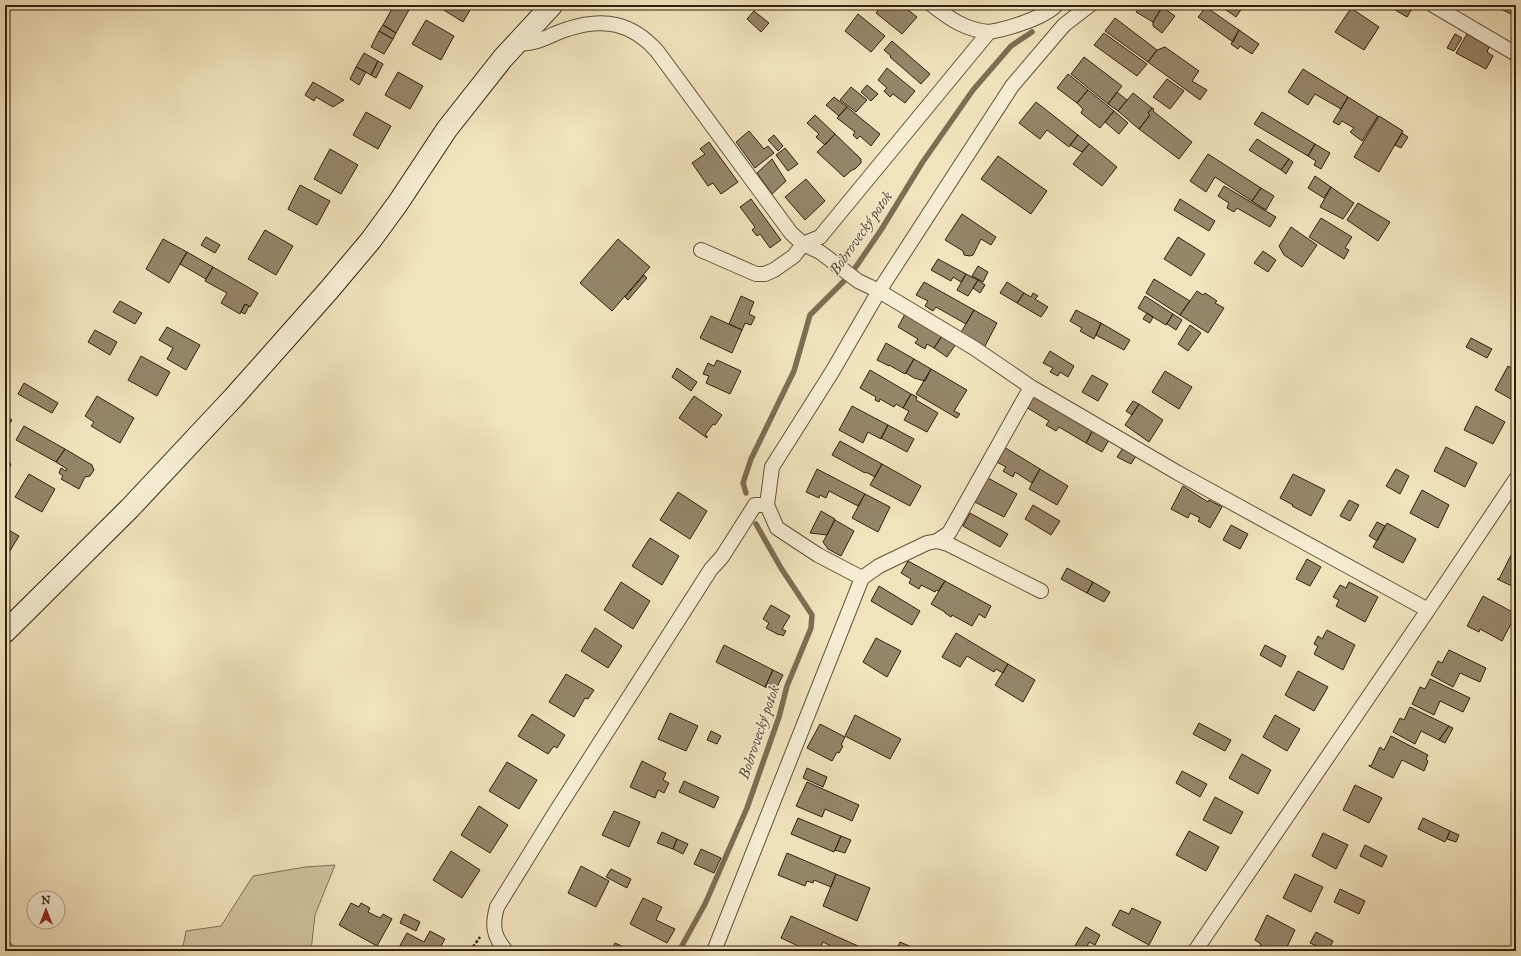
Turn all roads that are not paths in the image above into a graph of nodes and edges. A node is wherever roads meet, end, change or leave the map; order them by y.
1 (552, 5) edge
2 (932, 5) edge
3 (1090, 5) edge
4 (1433, 5) edge
5 (1053, 8) edge
6 (1064, 25) junction
7 (990, 32) junction
8 (515, 44) junction
9 (1516, 54) edge
10 (803, 244) junction
11 (701, 250) dead end
12 (879, 291) junction
13 (1031, 386) junction
14 (1516, 479) edge
15 (767, 504) junction
16 (937, 541) junction
17 (862, 578) junction
18 (1041, 591) dead end
19 (1428, 610) junction
20 (5, 632) edge
21 (506, 951) edge
22 (714, 951) edge
23 (1195, 951) edge

1 - 8 street
2 - 7 street
3 - 6 street
4 - 9 street
5 - 6 street
5 - 7 street
6 - 12 street
7 - 10 street
8 - 10 street
8 - 20 street
10 - 11 street
10 - 12 street
12 - 13 street
12 - 15 street
13 - 16 street
13 - 19 street
14 - 19 street
15 - 17 street
15 - 21 street
16 - 17 street
16 - 18 street
17 - 22 street
19 - 23 street

